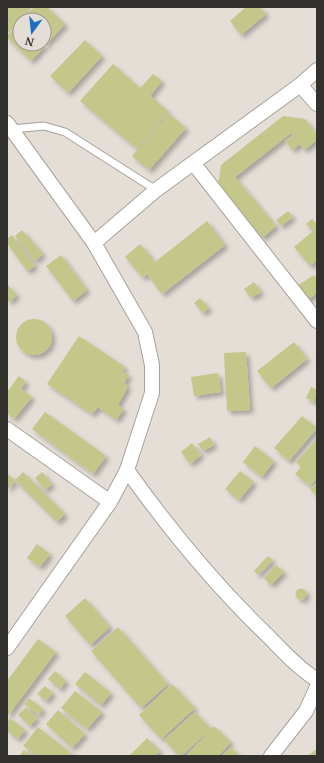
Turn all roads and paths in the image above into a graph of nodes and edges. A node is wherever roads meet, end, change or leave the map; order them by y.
1 (317, 70) edge
2 (300, 85) junction
3 (317, 104) edge
4 (10, 126) edge
5 (194, 164) junction
6 (156, 190) junction
7 (94, 243) junction
8 (317, 321) edge
9 (8, 433) edge
10 (127, 470) junction
11 (110, 502) junction
12 (7, 648) edge
13 (317, 680) edge
14 (317, 686) edge
15 (271, 756) edge

1 - 2 street
2 - 3 street
2 - 5 street
4 - 6 lane
4 - 7 street
5 - 6 street
5 - 8 street
6 - 7 street
7 - 10 street
9 - 11 street
10 - 11 street
10 - 13 street
11 - 12 street
14 - 15 street

